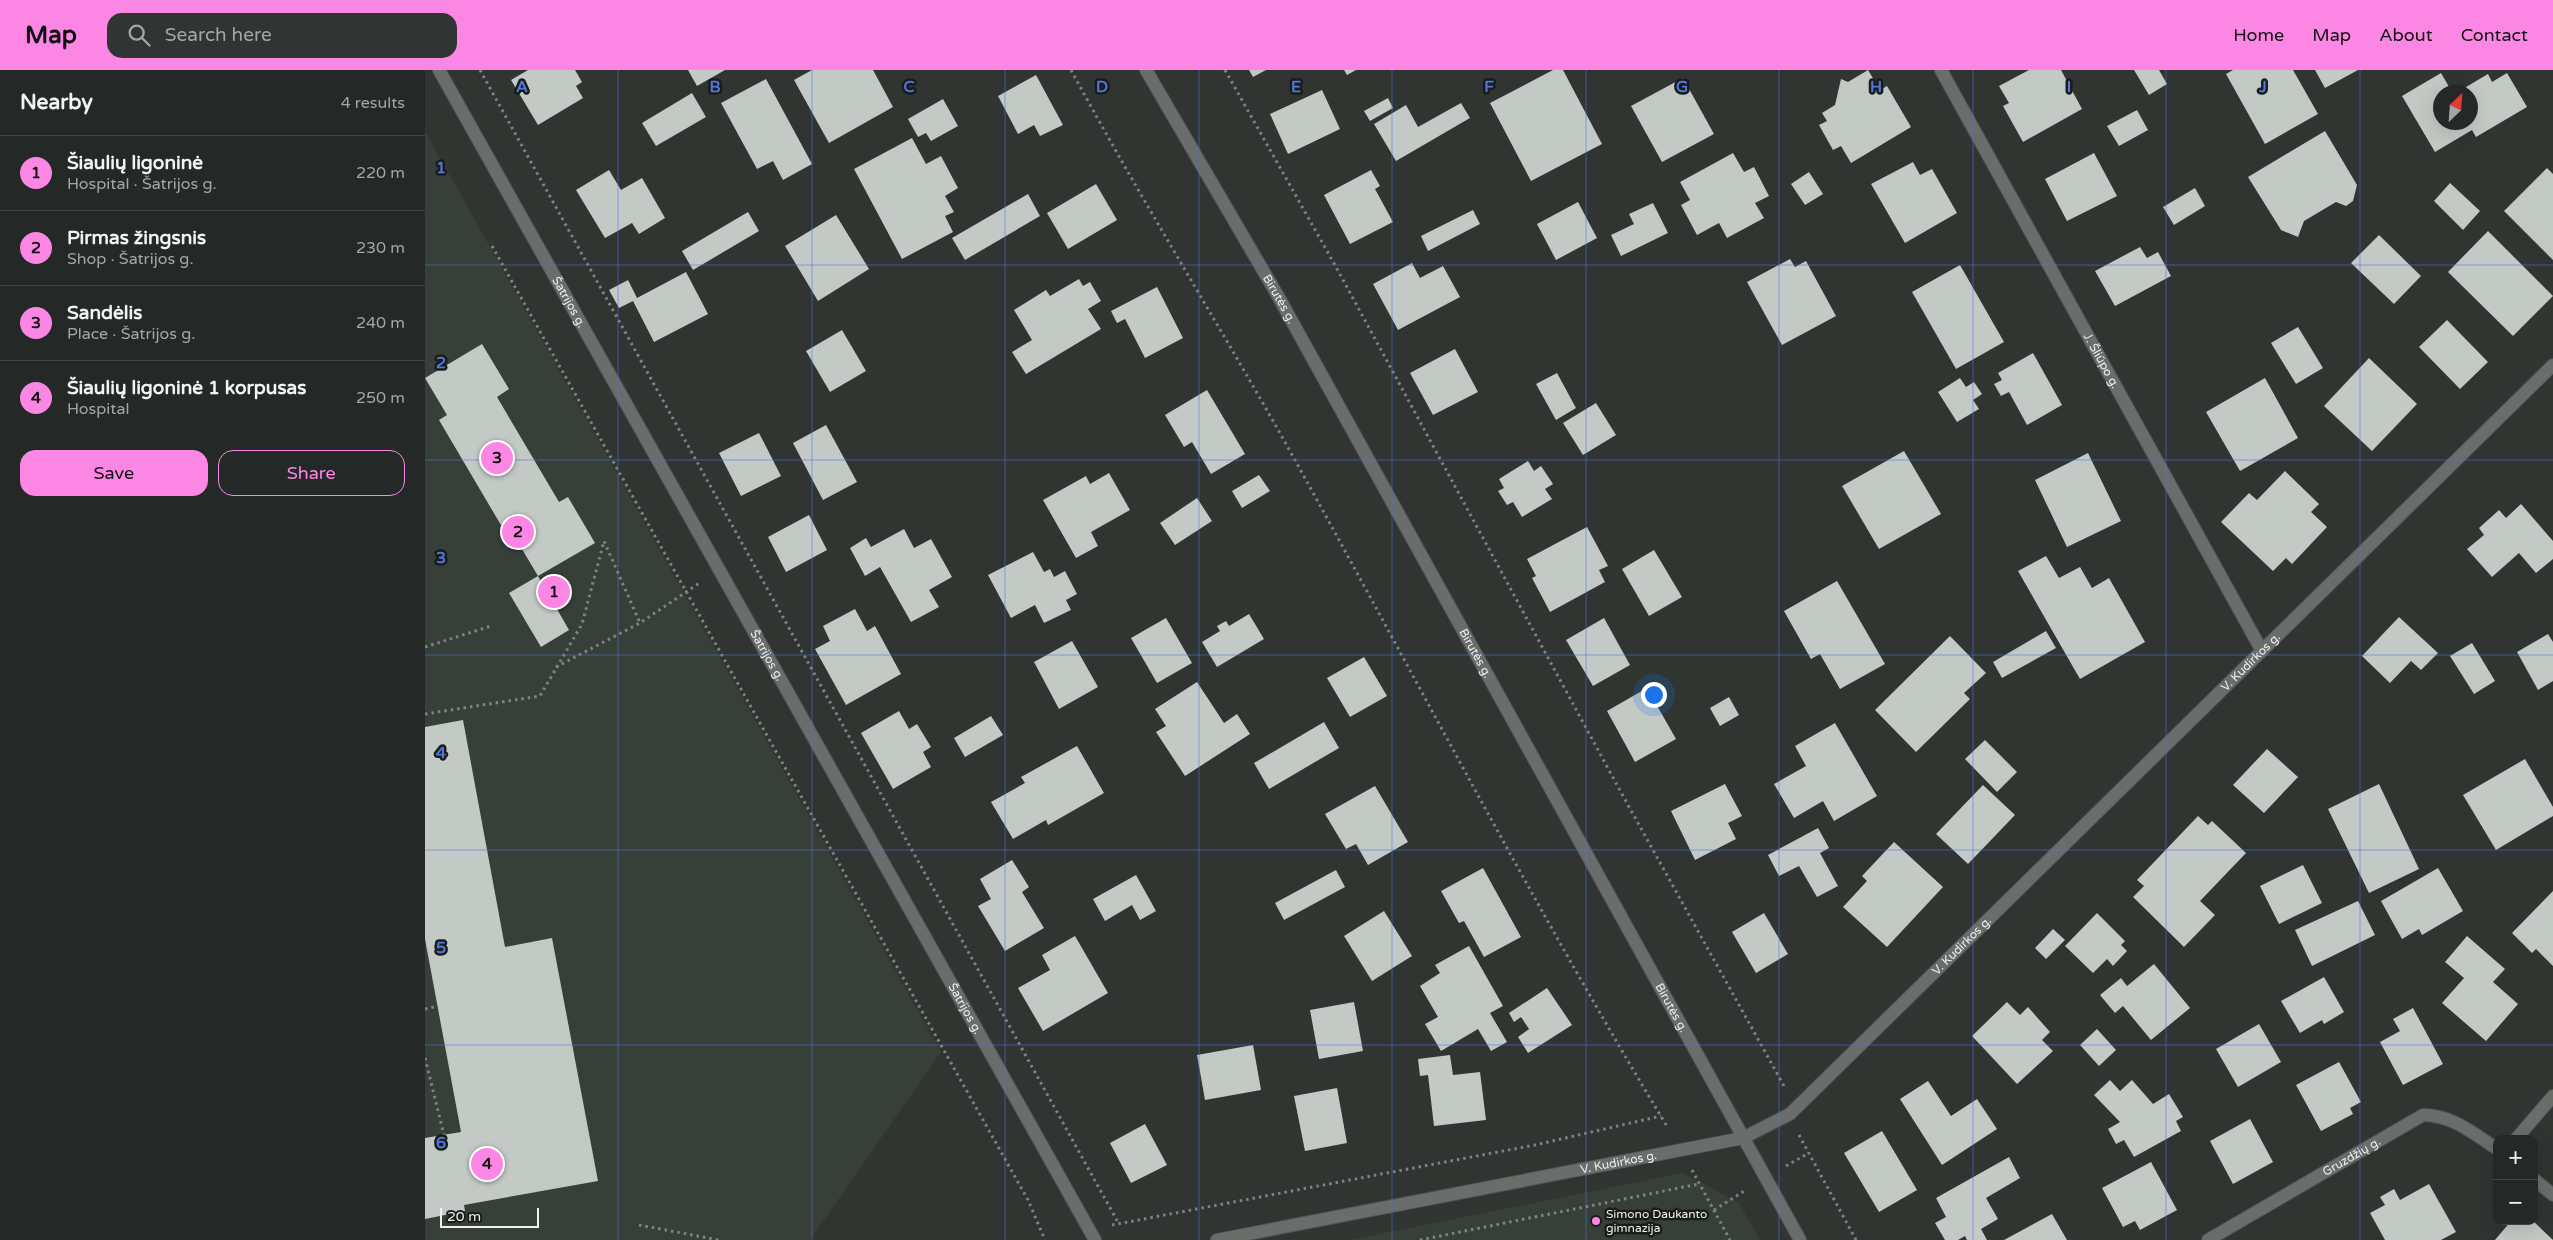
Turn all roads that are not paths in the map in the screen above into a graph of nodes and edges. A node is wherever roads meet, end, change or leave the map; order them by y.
1 (439, 70) edge
2 (1146, 70) edge
3 (1941, 70) edge
4 (2553, 365) edge
5 (2262, 651) junction
6 (2553, 1096) edge
7 (2519, 1135) edge
8 (1743, 1138) junction
9 (2493, 1146) edge
10 (2535, 1180) edge
11 (2553, 1195) edge
12 (1092, 1235) edge
13 (1217, 1240) edge
14 (1800, 1240) edge
15 (2207, 1240) edge

1 - 12 street, Šatrijos g.
2 - 8 street, Birutės g.
3 - 5 street, J. Šliūpo g.
4 - 5 street, V. Kudirkos g.
5 - 8 street, V. Kudirkos g.
6 - 7 street
8 - 13 street, V. Kudirkos g.
8 - 14 street, Birutės g.
9 - 15 street, Gruzdžių g.
10 - 11 street

